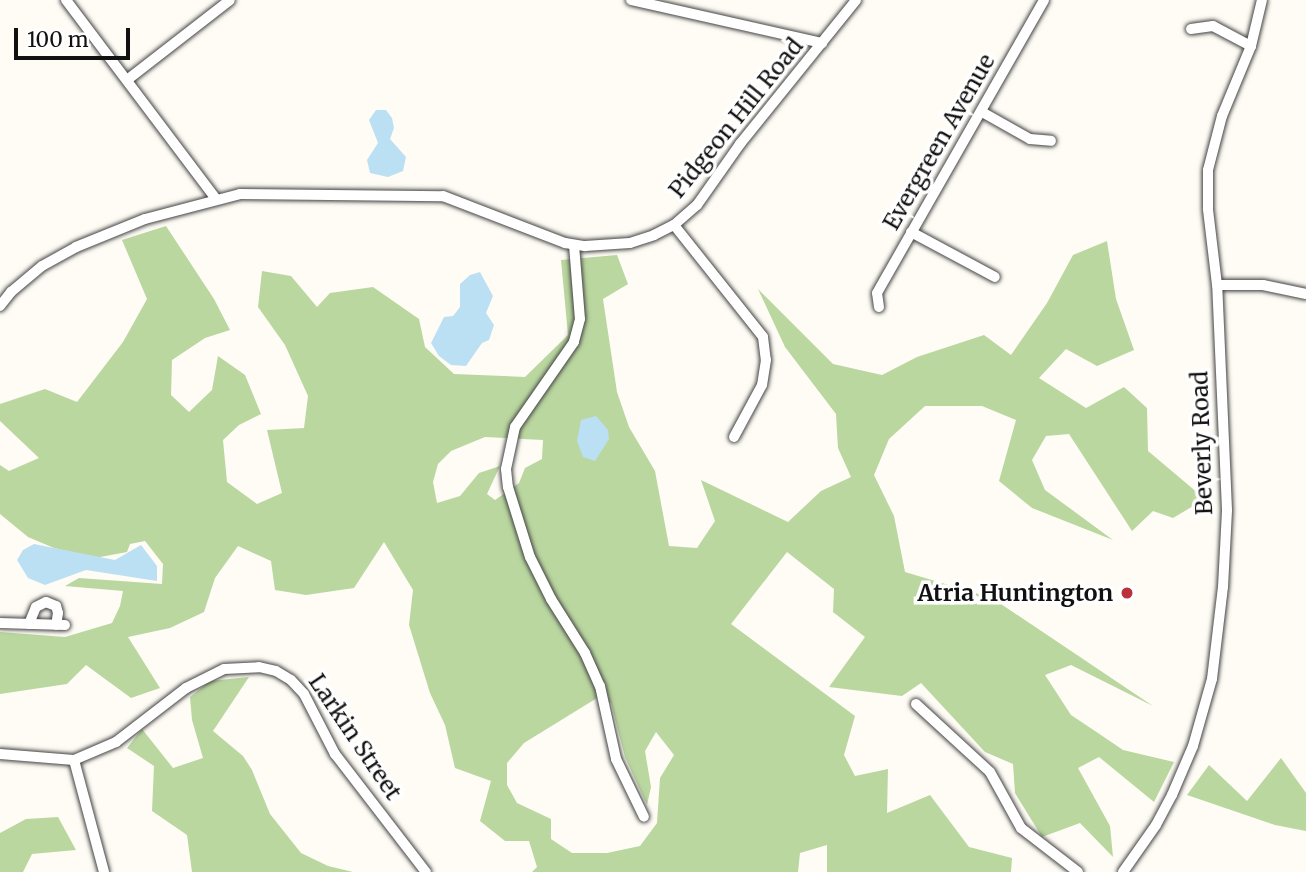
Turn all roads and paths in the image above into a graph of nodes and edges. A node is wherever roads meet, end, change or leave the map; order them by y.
1 (66, 0) edge
2 (230, 0) edge
3 (631, 0) edge
4 (856, 0) edge
5 (1044, 0) edge
6 (1262, 0) edge
7 (663, 4) edge
8 (1191, 29) dead end
9 (822, 43) junction
10 (1251, 46) junction
11 (127, 79) junction
12 (982, 111) junction
13 (1051, 141) dead end
14 (216, 199) junction
15 (674, 225) junction
16 (911, 232) junction
17 (574, 245) junction
18 (995, 277) dead end
19 (1217, 285) junction
20 (1306, 295) edge
21 (0, 306) edge
22 (879, 306) dead end
23 (734, 437) dead end
24 (0, 623) edge
25 (29, 624) junction
26 (916, 704) dead end
27 (0, 754) edge
28 (74, 760) junction
29 (644, 817) dead end
30 (104, 872) edge
31 (426, 872) edge
32 (1078, 872) edge
33 (1123, 872) edge

1 - 11 street
2 - 11 street
3 - 7 street
4 - 9 street, Pidgeon Hill Road
5 - 12 street, Evergreen Avenue
6 - 10 street, Beverly Road
7 - 9 street
8 - 10 street
9 - 15 street, Pidgeon Hill Road
10 - 19 street, Beverly Road
11 - 14 street
12 - 13 street
12 - 16 street, Evergreen Avenue
14 - 17 street, Pidgeon Hill Road
14 - 21 street, Pidgeon Hill Road
15 - 17 street, Pidgeon Hill Road
15 - 23 street
16 - 18 street
16 - 22 street, Evergreen Avenue
17 - 29 street
19 - 20 street
19 - 33 street, Beverly Road
24 - 25 street
25 - 25 street
26 - 32 street
27 - 28 street, Larkin Street
28 - 30 street
28 - 31 street, Larkin Street

